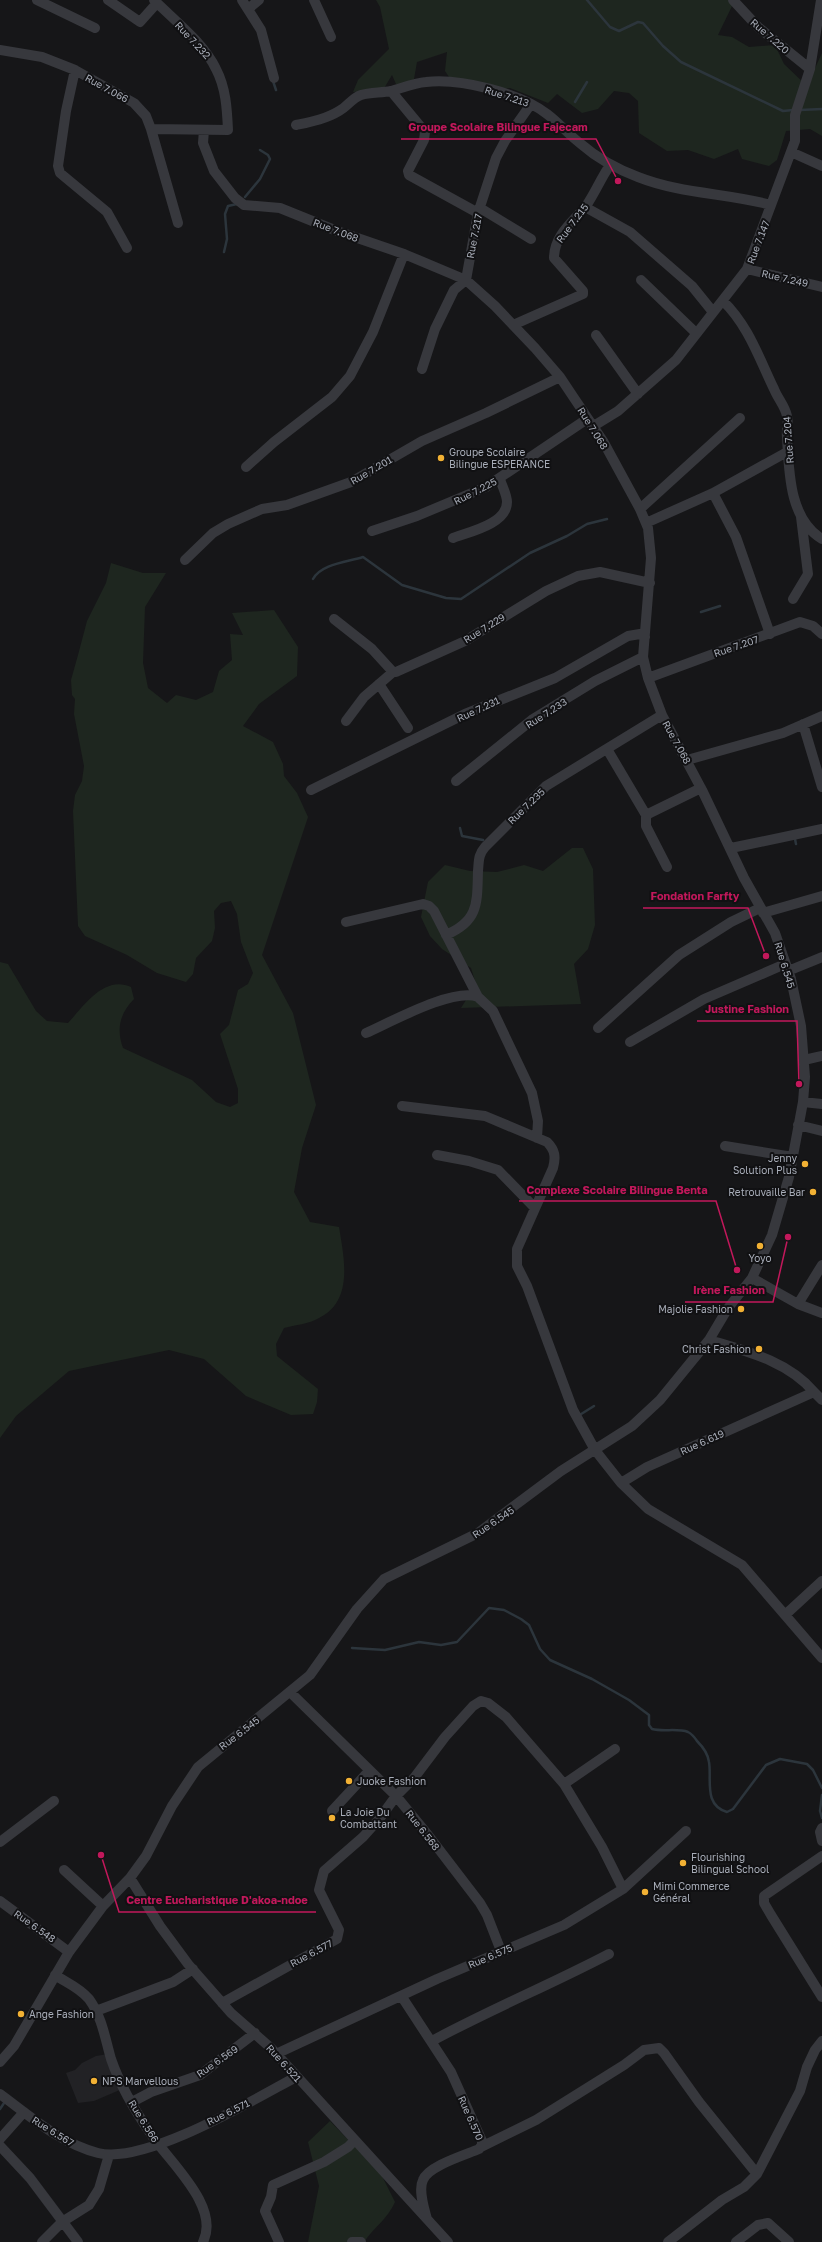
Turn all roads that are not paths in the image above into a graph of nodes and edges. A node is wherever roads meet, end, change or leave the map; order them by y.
1 (38, 0) edge
2 (108, 0) edge
3 (242, 0) edge
4 (259, 0) edge
5 (314, 0) edge
6 (733, 0) edge
7 (821, 0) edge
8 (155, 2) edge
9 (822, 5) edge
10 (248, 9) junction
11 (95, 28) dead end
12 (331, 36) dead end
13 (0, 50) edge
14 (810, 69) junction
15 (75, 70) junction
16 (274, 78) dead end
17 (391, 91) junction
18 (531, 104) junction
19 (296, 125) dead end
20 (151, 129) junction
21 (204, 130) junction
22 (791, 152) junction
23 (610, 165) junction
24 (822, 166) edge
25 (771, 205) junction
26 (585, 207) junction
27 (479, 210) junction
28 (178, 223) dead end
29 (531, 239) dead end
30 (127, 248) dead end
31 (404, 254) junction
32 (747, 269) junction
33 (466, 280) junction
34 (641, 280) dead end
35 (822, 287) edge
36 (723, 301) junction
37 (713, 312) junction
38 (514, 325) junction
39 (696, 333) junction
40 (596, 335) dead end
41 (422, 369) dead end
42 (560, 377) junction
43 (638, 394) junction
44 (740, 418) dead end
45 (590, 423) junction
46 (787, 452) junction
47 (246, 467) dead end
48 (500, 479) junction
49 (713, 493) junction
50 (640, 509) junction
51 (801, 517) junction
52 (646, 523) junction
53 (372, 531) dead end
54 (453, 538) dead end
55 (822, 539) edge
56 (185, 560) dead end
57 (650, 583) junction
58 (793, 599) dead end
59 (334, 619) dead end
60 (770, 634) junction
61 (822, 634) edge
62 (645, 636) junction
63 (643, 657) junction
64 (393, 672) junction
65 (648, 678) junction
66 (379, 684) junction
67 (662, 715) junction
68 (822, 716) edge
69 (346, 721) dead end
70 (803, 724) junction
71 (408, 728) dead end
72 (607, 749) junction
73 (687, 760) junction
74 (456, 781) dead end
75 (822, 787) edge
76 (701, 788) junction
77 (311, 790) dead end
78 (646, 815) junction
79 (822, 829) edge
80 (731, 848) junction
81 (667, 867) dead end
82 (822, 896) edge
83 (761, 910) junction
84 (346, 922) dead end
85 (446, 935) junction
86 (822, 957) edge
87 (787, 967) junction
88 (478, 997) junction
89 (598, 1028) dead end
90 (366, 1033) dead end
91 (630, 1042) dead end
92 (822, 1056) edge
93 (804, 1060) junction
94 (802, 1102) junction
95 (822, 1104) edge
96 (402, 1106) dead end
97 (798, 1126) junction
98 (822, 1131) edge
99 (537, 1138) junction
100 (725, 1146) dead end
101 (437, 1155) dead end
102 (793, 1157) junction
103 (535, 1208) junction
104 (822, 1265) edge
105 (752, 1278) junction
106 (798, 1304) junction
107 (822, 1313) edge
108 (709, 1340) junction
109 (820, 1397) edge
110 (595, 1450) junction
111 (621, 1483) junction
112 (822, 1581) edge
113 (785, 1615) junction
114 (822, 1658) edge
115 (290, 1692) junction
116 (615, 1749) dead end
117 (369, 1771) junction
118 (564, 1784) junction
119 (396, 1796) junction
120 (54, 1801) dead end
121 (332, 1811) dead end
122 (822, 1828) edge
123 (686, 1830) dead end
124 (822, 1841) edge
125 (0, 1842) edge
126 (822, 1856) edge
127 (64, 1870) dead end
128 (130, 1878) junction
129 (623, 1889) junction
130 (0, 1901) edge
131 (103, 1906) junction
132 (501, 1951) junction
133 (70, 1952) junction
134 (609, 1954) dead end
135 (193, 1969) junction
136 (55, 1975) junction
137 (402, 1996) junction
138 (822, 1997) edge
139 (222, 2003) junction
140 (96, 2011) junction
141 (255, 2033) junction
142 (432, 2041) junction
143 (822, 2041) edge
144 (276, 2054) junction
145 (0, 2062) edge
146 (296, 2077) junction
147 (0, 2094) edge
148 (132, 2102) junction
149 (24, 2112) junction
150 (0, 2139) edge
151 (355, 2140) junction
152 (158, 2145) junction
153 (0, 2146) edge
154 (481, 2147) junction
155 (109, 2155) junction
156 (757, 2174) junction
157 (427, 2219) junction
158 (62, 2222) junction
159 (204, 2237) edge
160 (42, 2242) edge
161 (78, 2242) edge
162 (279, 2242) edge
163 (352, 2242) edge
164 (361, 2242) edge
165 (448, 2242) edge
166 (668, 2242) edge
167 (736, 2242) edge
168 (790, 2242) edge

1 - 11 street
2 - 8 street
3 - 10 street
4 - 10 street
5 - 12 street
6 - 14 street, Rue 7.220
7 - 9 street, Rue 7.147
8 - 21 street, Rue 7.232
9 - 14 street, Rue 7.147
10 - 16 street
13 - 15 street, Rue 7.066
14 - 22 street, Rue 7.147
15 - 20 street, Rue 7.066
15 - 30 street
17 - 18 street, Rue 7.213
17 - 19 street, Rue 7.213
17 - 27 street
18 - 23 street, Rue 7.213
18 - 27 street, Rue 7.217
20 - 21 street
20 - 28 street, Rue 7.066
21 - 31 street, Rue 7.068
22 - 24 street
22 - 25 street, Rue 7.147
23 - 25 street, Rue 7.213
23 - 26 street, Rue 7.215
25 - 32 street, Rue 7.147
26 - 37 street
26 - 38 street, Rue 7.215
27 - 29 street
27 - 33 street, Rue 7.217
31 - 33 street, Rue 7.068
31 - 47 street
32 - 35 street, Rue 7.249
32 - 36 street, Rue 7.147
33 - 38 street, Rue 7.068
33 - 41 street
34 - 39 street
36 - 37 street, Rue 7.147
36 - 46 street, Rue 7.204
37 - 39 street, Rue 7.147
38 - 42 street, Rue 7.068
39 - 43 street, Rue 7.147
40 - 43 street
42 - 45 street, Rue 7.068
42 - 56 street, Rue 7.201
43 - 45 street, Rue 7.147
44 - 50 street
45 - 48 street, Rue 7.225
45 - 50 street, Rue 7.068
46 - 49 street
46 - 51 street, Rue 7.204
48 - 53 street, Rue 7.225
48 - 54 street
49 - 52 street
49 - 60 street
50 - 52 street, Rue 7.068
51 - 55 street, Rue 7.204
51 - 58 street
52 - 57 street, Rue 7.068
57 - 62 street, Rue 7.068
57 - 64 street, Rue 7.229
59 - 64 street
60 - 61 street, Rue 7.207
60 - 65 street, Rue 7.207
62 - 63 street, Rue 7.068
62 - 77 street, Rue 7.231
63 - 65 street, Rue 7.068
63 - 74 street, Rue 7.233
64 - 66 street, Rue 7.229
65 - 67 street, Rue 7.068
66 - 69 street, Rue 7.229
66 - 71 street
67 - 72 street, Rue 7.235
67 - 73 street, Rue 7.068
68 - 70 street
70 - 73 street
70 - 75 street
72 - 78 street
72 - 85 street, Rue 7.235
73 - 76 street, Rue 7.068
76 - 78 street
76 - 80 street, Rue 7.068
78 - 81 street
79 - 80 street
80 - 83 street, Rue 7.068
82 - 83 street
83 - 87 street, Rue 6.545
83 - 89 street
84 - 85 street
85 - 88 street
86 - 87 street
87 - 91 street
87 - 93 street, Rue 6.545
88 - 90 street
88 - 99 street
92 - 93 street
93 - 94 street, Rue 6.545
94 - 95 street
94 - 97 street, Rue 6.545
96 - 99 street
97 - 98 street
97 - 102 street, Rue 6.545
99 - 103 street
100 - 102 street
101 - 103 street
102 - 105 street, Rue 6.545
103 - 110 street
104 - 106 street
105 - 106 street
105 - 108 street, Rue 6.545
106 - 107 street
108 - 109 street
108 - 110 street, Rue 6.545
109 - 111 street, Rue 6.619
110 - 111 street
110 - 115 street, Rue 6.545
111 - 113 street
112 - 113 street
113 - 114 street
115 - 117 street, Rue 6.568
115 - 128 street, Rue 6.545
116 - 118 street
117 - 119 street, Rue 6.568
117 - 121 street
118 - 119 street, Rue 6.577
118 - 129 street
119 - 132 street, Rue 6.568
119 - 139 street, Rue 6.577
120 - 125 street
122 - 124 street
123 - 129 street, Rue 6.575
126 - 138 street
127 - 131 street
128 - 131 street, Rue 6.545
128 - 135 street, Rue 6.521
129 - 132 street, Rue 6.575
130 - 133 street, Rue 6.548
131 - 133 street, Rue 6.545
132 - 137 street, Rue 6.575
133 - 136 street, Rue 6.545
134 - 142 street
135 - 139 street, Rue 6.521
135 - 140 street
136 - 140 street, Rue 6.566
136 - 145 street, Rue 6.545
137 - 142 street, Rue 6.570
137 - 144 street, Rue 6.575
139 - 141 street, Rue 6.521
140 - 148 street, Rue 6.566
141 - 144 street, Rue 6.521
141 - 148 street, Rue 6.569
142 - 154 street, Rue 6.570
143 - 156 street
144 - 146 street, Rue 6.521
146 - 151 street, Rue 6.521
146 - 152 street, Rue 6.571
147 - 149 street, Rue 6.567
148 - 152 street, Rue 6.566
149 - 150 street
149 - 155 street, Rue 6.567
151 - 157 street, Rue 6.521
151 - 162 street
152 - 155 street, Rue 6.567
152 - 159 street, Rue 6.566
153 - 158 street
154 - 156 street
154 - 157 street, Rue 6.570
155 - 158 street
156 - 166 street
157 - 165 street, Rue 6.521
158 - 160 street
158 - 161 street
163 - 164 street
167 - 168 street

